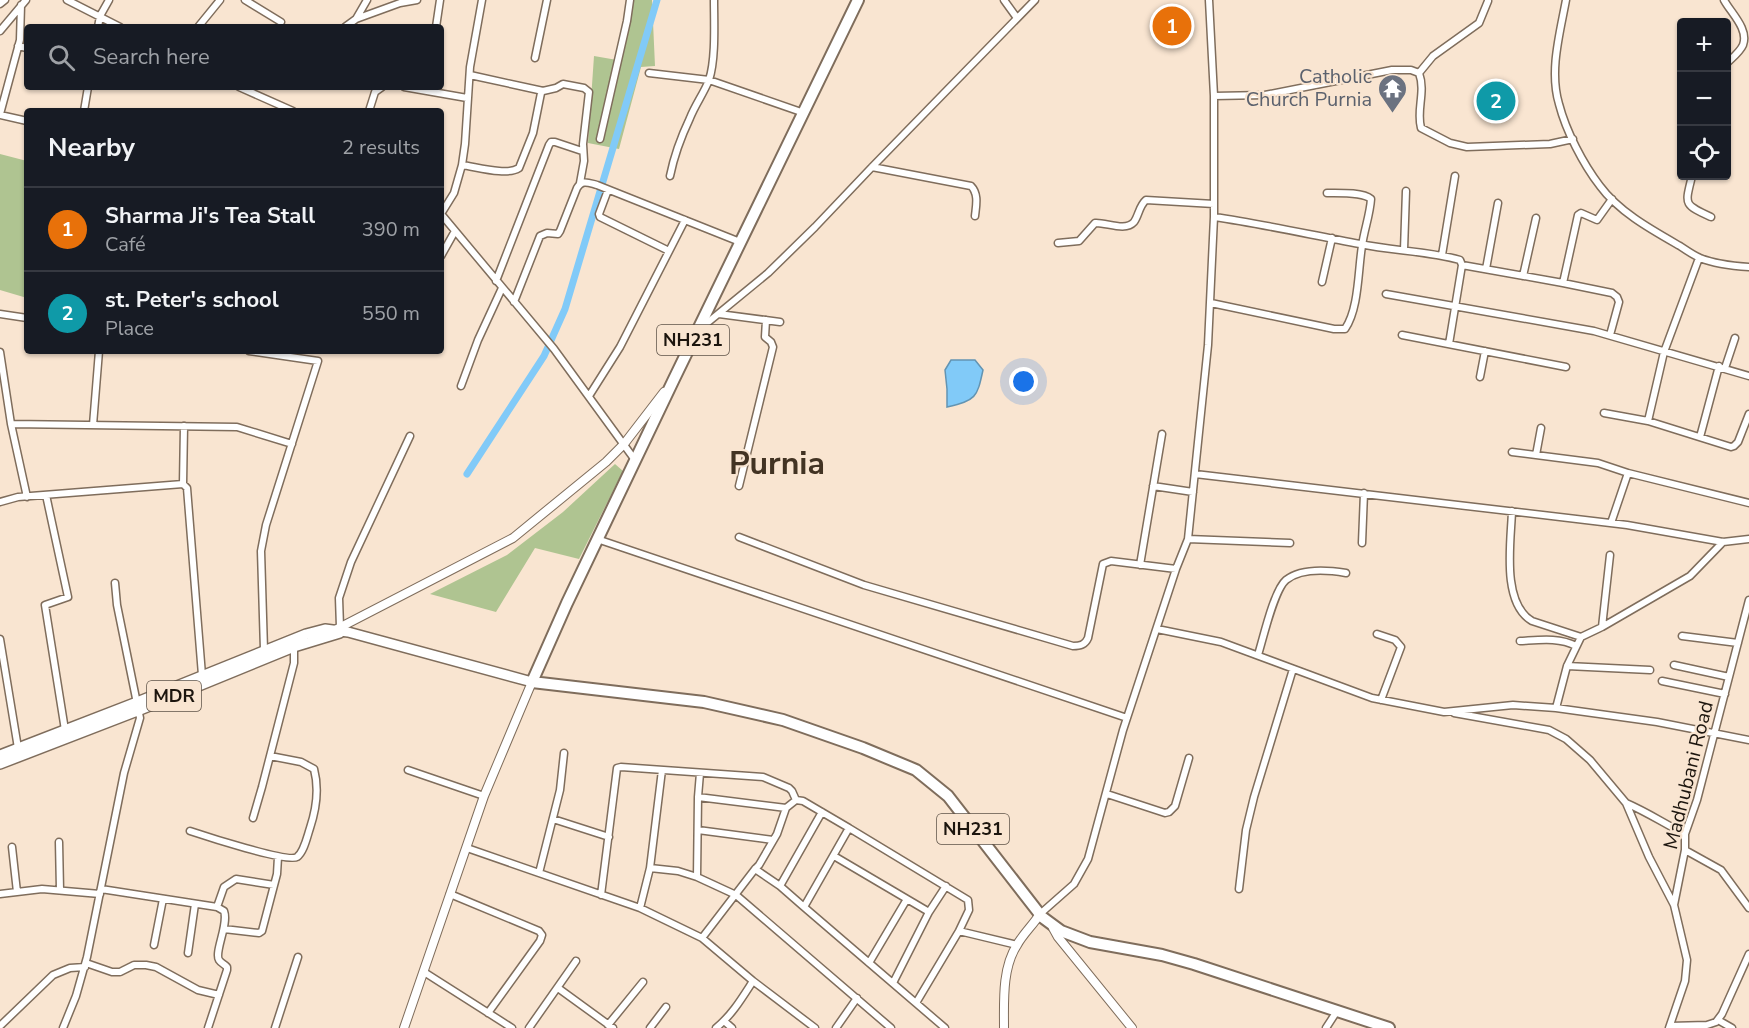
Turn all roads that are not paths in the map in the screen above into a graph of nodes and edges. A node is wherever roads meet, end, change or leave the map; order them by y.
1 (5, 0) edge
2 (67, 0) edge
3 (109, 0) edge
4 (220, 0) edge
5 (245, 0) edge
6 (367, 0) edge
7 (417, 0) edge
8 (440, 0) edge
9 (482, 0) edge
10 (547, 0) edge
11 (630, 0) edge
12 (714, 0) edge
13 (858, 0) edge
14 (1004, 0) edge
15 (1035, 0) edge
16 (1209, 0) edge
17 (1566, 0) edge
18 (1724, 0) edge
19 (1488, 1) edge
20 (23, 3) edge
21 (0, 4) edge
22 (100, 16) junction
23 (1017, 18) junction
24 (356, 19) junction
25 (281, 22) dead end
26 (99, 24) edge
27 (115, 24) edge
28 (200, 24) edge
29 (349, 24) edge
30 (436, 24) edge
31 (0, 31) edge
32 (18, 46) junction
33 (24, 47) edge
34 (535, 58) dead end
35 (1731, 59) edge
36 (649, 73) dead end
37 (1419, 74) junction
38 (470, 75) junction
39 (709, 80) junction
40 (88, 90) edge
41 (246, 90) edge
42 (378, 90) edge
43 (421, 90) edge
44 (543, 91) junction
45 (1214, 96) junction
46 (468, 98) junction
47 (84, 108) edge
48 (286, 108) edge
49 (370, 108) edge
50 (804, 113) junction
51 (0, 115) edge
52 (24, 120) edge
53 (600, 139) dead end
54 (1573, 139) junction
55 (582, 151) junction
56 (462, 165) junction
57 (872, 166) junction
58 (670, 176) dead end
59 (1455, 176) dead end
60 (1691, 180) edge
61 (580, 183) junction
62 (603, 188) junction
63 (1406, 191) dead end
64 (1327, 193) dead end
65 (1612, 199) junction
66 (1498, 203) dead end
67 (1214, 204) junction
68 (444, 209) edge
69 (975, 216) dead end
70 (1214, 217) junction
71 (1711, 217) dead end
72 (444, 218) edge
73 (1536, 218) dead end
74 (685, 220) junction
75 (455, 231) junction
76 (1332, 238) junction
77 (741, 242) junction
78 (1058, 243) dead end
79 (1362, 245) junction
80 (1404, 250) junction
81 (444, 251) edge
82 (669, 251) junction
83 (1442, 255) junction
84 (1699, 258) junction
85 (1462, 265) junction
86 (1749, 267) edge
87 (1486, 269) junction
88 (1523, 276) junction
89 (496, 281) junction
90 (1322, 282) dead end
91 (1563, 283) junction
92 (502, 288) junction
93 (1386, 294) dead end
94 (514, 302) junction
95 (1210, 303) junction
96 (1455, 305) junction
97 (0, 314) edge
98 (719, 314) junction
99 (24, 318) edge
100 (766, 321) junction
101 (780, 322) dead end
102 (699, 330) junction
103 (1402, 335) dead end
104 (1610, 335) junction
105 (1735, 338) dead end
106 (1449, 344) junction
107 (1485, 351) junction
108 (1665, 351) junction
109 (0, 352) edge
110 (99, 354) edge
111 (270, 354) edge
112 (1566, 367) dead end
113 (1722, 367) junction
114 (1749, 376) edge
115 (1480, 377) dead end
116 (674, 379) junction
117 (461, 386) dead end
118 (589, 396) junction
119 (1604, 413) dead end
120 (1749, 414) edge
121 (1648, 421) junction
122 (11, 424) junction
123 (93, 425) junction
124 (184, 426) junction
125 (1541, 428) dead end
126 (1162, 434) dead end
127 (410, 436) dead end
128 (1700, 437) junction
129 (292, 444) junction
130 (624, 444) junction
131 (1512, 452) dead end
132 (1536, 455) junction
133 (635, 460) junction
134 (1628, 473) junction
135 (1195, 474) junction
136 (183, 484) junction
137 (739, 486) dead end
138 (1153, 486) junction
139 (1193, 492) junction
140 (1364, 493) junction
141 (46, 495) junction
142 (27, 497) junction
143 (0, 502) edge
144 (1749, 503) edge
145 (1512, 511) junction
146 (1611, 523) junction
147 (739, 537) dead end
148 (597, 539) junction
149 (1188, 539) junction
150 (1749, 539) edge
151 (1723, 542) junction
152 (1290, 543) dead end
153 (1362, 543) dead end
154 (1610, 555) dead end
155 (1140, 565) junction
156 (1176, 569) junction
157 (1346, 573) dead end
158 (115, 583) dead end
159 (1749, 600) edge
160 (1602, 627) junction
161 (1157, 628) junction
162 (341, 630) junction
163 (1377, 634) dead end
164 (1682, 636) dead end
165 (1581, 637) junction
166 (0, 639) edge
167 (1520, 641) dead end
168 (1738, 643) junction
169 (1576, 646) junction
170 (294, 647) junction
171 (264, 650) junction
172 (1257, 655) junction
173 (1674, 665) dead end
174 (1567, 666) junction
175 (1293, 669) junction
176 (1650, 670) dead end
177 (202, 675) junction
178 (1729, 677) junction
179 (1662, 681) dead end
180 (532, 682) junction
181 (1725, 694) junction
182 (1381, 700) junction
183 (138, 706) junction
184 (1556, 708) junction
185 (1444, 712) junction
186 (1127, 718) junction
187 (65, 730) junction
188 (1714, 734) junction
189 (1749, 740) edge
190 (18, 748) junction
191 (564, 753) dead end
192 (0, 755) edge
193 (270, 756) junction
194 (1190, 758) dead end
195 (0, 764) edge
196 (408, 770) dead end
197 (662, 770) junction
198 (700, 773) junction
199 (1107, 794) junction
200 (484, 796) junction
201 (698, 796) junction
202 (796, 800) junction
203 (1626, 803) junction
204 (786, 808) junction
205 (822, 812) junction
206 (253, 818) dead end
207 (553, 819) junction
208 (849, 828) junction
209 (698, 830) junction
210 (190, 831) dead end
211 (1685, 834) junction
212 (609, 837) junction
213 (773, 840) junction
214 (59, 842) dead end
215 (12, 847) dead end
216 (467, 848) junction
217 (1685, 850) junction
218 (834, 856) junction
219 (278, 857) junction
220 (650, 868) junction
221 (755, 869) junction
222 (539, 873) junction
223 (697, 877) junction
224 (274, 885) junction
225 (780, 886) junction
226 (946, 886) junction
227 (1239, 889) dead end
228 (60, 890) junction
229 (100, 891) junction
230 (17, 892) junction
231 (0, 894) edge
232 (450, 894) junction
233 (601, 895) junction
234 (736, 895) junction
235 (163, 899) junction
236 (907, 899) junction
237 (195, 904) junction
238 (1674, 905) junction
239 (804, 907) junction
240 (217, 908) junction
241 (640, 908) junction
242 (1749, 908) edge
243 (929, 912) junction
244 (1040, 914) junction
245 (1051, 923) junction
246 (224, 929) junction
247 (959, 931) junction
248 (702, 938) junction
249 (154, 945) dead end
250 (1017, 945) junction
251 (188, 953) dead end
252 (1749, 954) edge
253 (298, 957) dead end
254 (576, 961) dead end
255 (869, 963) junction
256 (85, 965) junction
257 (424, 972) junction
258 (753, 981) junction
259 (643, 982) dead end
260 (893, 983) junction
261 (558, 988) junction
262 (219, 995) junction
263 (857, 998) junction
264 (916, 1003) junction
265 (666, 1007) dead end
266 (1337, 1011) junction
267 (488, 1013) junction
268 (1718, 1020) junction
269 (724, 1021) junction
270 (1367, 1024) edge
271 (0, 1026) edge
272 (1128, 1026) edge
273 (610, 1027) edge
274 (1669, 1027) edge
275 (63, 1028) edge
276 (208, 1028) edge
277 (275, 1028) edge
278 (404, 1028) edge
279 (512, 1028) edge
280 (529, 1028) edge
281 (650, 1028) edge
282 (716, 1028) edge
283 (732, 1028) edge
284 (815, 1028) edge
285 (836, 1028) edge
286 (891, 1028) edge
287 (945, 1028) edge
288 (1004, 1028) edge
289 (1326, 1028) edge
290 (1389, 1028) edge
291 (1732, 1028) edge

1 - 21 street
2 - 22 street
3 - 22 street
4 - 28 street
5 - 25 street
6 - 24 street
7 - 24 street
8 - 30 street
9 - 38 street
10 - 34 street
11 - 53 street
12 - 39 street
13 - 50 highway, NH231
14 - 23 street
15 - 23 street
16 - 45 street
17 - 54 street
18 - 35 street
19 - 37 street
20 - 31 street
20 - 32 street
22 - 26 street
22 - 27 street
23 - 57 street
24 - 29 street
32 - 33 street
32 - 51 street
36 - 39 street
37 - 45 street
37 - 54 street
38 - 44 street
38 - 46 street
39 - 50 street
39 - 58 street
40 - 47 street
41 - 48 street
42 - 49 street
43 - 46 street
44 - 55 street
44 - 56 street
45 - 67 street
46 - 56 street
50 - 77 highway, NH231
51 - 52 street
54 - 65 street
55 - 61 street
55 - 89 street
56 - 68 street
57 - 69 street
57 - 98 street
59 - 83 street
60 - 71 street
61 - 62 street
61 - 94 street
62 - 74 street
62 - 82 street
63 - 80 street
64 - 79 street
65 - 84 street
65 - 91 street
66 - 87 street
67 - 70 street
67 - 78 street
70 - 76 street
70 - 95 street
72 - 75 street
73 - 88 street
74 - 77 street
74 - 82 street
75 - 81 street
75 - 89 street
76 - 79 street
76 - 90 street
77 - 102 highway, NH231
79 - 80 street
79 - 95 street
80 - 83 street
82 - 118 street
83 - 85 street
84 - 86 street
84 - 108 street
85 - 87 street
85 - 96 street
87 - 88 street
88 - 91 street
89 - 92 street
91 - 104 street
92 - 94 street
92 - 117 street
93 - 96 street
94 - 118 street
95 - 135 street
96 - 104 street
96 - 106 street
97 - 99 street
98 - 100 street
98 - 102 street
100 - 101 street
100 - 137 street
102 - 116 highway, NH231
103 - 106 street
104 - 108 street
105 - 113 street
106 - 107 street
107 - 112 street
107 - 115 street
108 - 113 street
108 - 121 street
109 - 122 street
110 - 123 street
111 - 129 street
113 - 114 street
113 - 128 street
116 - 130 street
116 - 133 highway, NH231
118 - 130 street
119 - 121 street
120 - 128 street
121 - 128 street
122 - 123 street
122 - 142 street
123 - 124 street
124 - 129 street
124 - 136 street
125 - 132 street
126 - 138 street
127 - 162 street
129 - 171 street
130 - 133 street
130 - 162 street
131 - 132 street
132 - 134 street
133 - 148 highway, NH231
134 - 144 street
134 - 146 street
135 - 139 street
135 - 140 street
136 - 141 street
136 - 177 street
138 - 139 street
138 - 155 street
139 - 149 street
140 - 145 street
140 - 153 street
141 - 142 street
141 - 187 street
142 - 143 street
145 - 146 street
145 - 165 street
146 - 151 street
147 - 155 street
148 - 180 highway, NH231
148 - 186 street
149 - 152 street
149 - 156 street
150 - 151 street
151 - 160 street
154 - 160 street
155 - 156 street
156 - 161 street
157 - 172 street
158 - 183 street
159 - 168 street, Madhubani Road
160 - 165 street
161 - 172 street
161 - 186 street
162 - 170 main road, MDR
162 - 171 main road, MDR
162 - 180 main road, MDR
163 - 182 street
164 - 168 street
165 - 169 street
166 - 190 street
167 - 169 street
168 - 178 street, Madhubani Road
169 - 174 street
170 - 183 main road, MDR
170 - 193 street
171 - 177 main road, MDR
172 - 175 street
173 - 178 street
174 - 176 street
174 - 184 street
175 - 182 street
175 - 227 street
177 - 183 main road, MDR
178 - 181 street, Madhubani Road
179 - 181 street
180 - 200 street
180 - 244 highway, NH231
181 - 188 street, Madhubani Road
182 - 185 street
183 - 187 main road, MDR
183 - 195 main road, MDR
183 - 229 street
184 - 185 street
184 - 188 street
185 - 203 street
186 - 199 street
187 - 190 main road, MDR
188 - 189 street
188 - 211 street, Madhubani Road
190 - 192 main road, MDR
191 - 207 street
193 - 206 street
193 - 219 street
194 - 199 street
196 - 200 street
197 - 198 street
197 - 212 street
197 - 220 street
198 - 201 street
198 - 202 street
199 - 244 street
200 - 216 street
201 - 204 street
201 - 209 street
202 - 204 street
202 - 205 street
203 - 211 street
203 - 238 street
204 - 213 street
205 - 208 street
205 - 225 street
207 - 212 street
207 - 222 street
208 - 218 street
208 - 226 street
209 - 213 street
209 - 223 street
210 - 219 street
211 - 217 street, Madhubani Road
212 - 233 street
213 - 221 street
214 - 228 street
215 - 230 street
216 - 222 street
216 - 232 street
217 - 238 street, Madhubani Road
217 - 242 street
218 - 236 street
218 - 239 street
219 - 224 street
220 - 223 street
220 - 241 street
221 - 225 street
221 - 234 street
222 - 233 street
223 - 234 street
224 - 240 street
224 - 246 street
225 - 239 street
226 - 243 street
226 - 247 street
228 - 229 street
228 - 230 street
229 - 235 street
229 - 256 street
230 - 231 street
232 - 257 street
232 - 267 street
233 - 241 street
234 - 248 street
234 - 263 street
235 - 237 street
235 - 249 street
236 - 243 street
236 - 255 street
237 - 240 street
237 - 251 street
238 - 274 street, Madhubani Road
239 - 255 street
240 - 246 street
241 - 248 street
243 - 260 street
244 - 245 highway, NH231
244 - 250 street
245 - 266 highway, NH231
245 - 272 street
246 - 262 street
247 - 250 street
247 - 264 street
248 - 258 street
250 - 288 street
252 - 268 street
253 - 277 street
254 - 261 street
255 - 260 street
256 - 262 street
256 - 271 street
256 - 275 street
257 - 267 street
257 - 278 street
258 - 269 street
258 - 284 street
259 - 273 street
260 - 264 street
261 - 273 street
261 - 280 street
262 - 276 street
263 - 285 street
263 - 286 street
264 - 287 street
265 - 281 street
266 - 270 highway, NH231
266 - 289 street
267 - 279 street
268 - 274 street
268 - 291 street
269 - 282 street
269 - 283 street
270 - 290 highway, NH231

